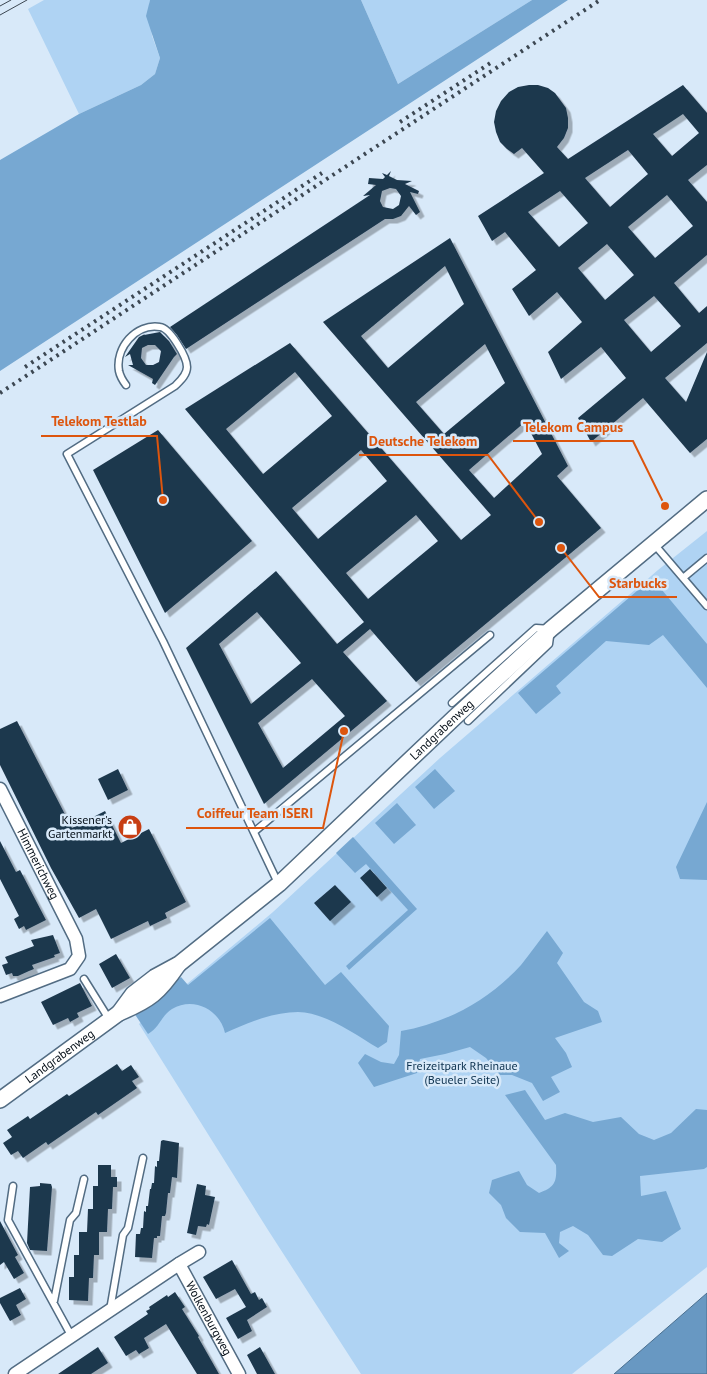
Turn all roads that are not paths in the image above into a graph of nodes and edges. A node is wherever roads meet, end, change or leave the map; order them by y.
1 (126, 385) dead end
2 (707, 499) edge
3 (653, 543) junction
4 (707, 558) edge
5 (683, 578) junction
6 (707, 606) edge
7 (551, 630) junction
8 (490, 635) dead end
9 (452, 703) dead end
10 (468, 721) dead end
11 (0, 789) edge
12 (254, 832) junction
13 (279, 884) junction
14 (84, 979) dead end
15 (0, 996) edge
16 (114, 1016) junction
17 (0, 1100) edge
18 (143, 1158) dead end
19 (84, 1179) dead end
20 (14, 1186) dead end
21 (199, 1252) dead end
22 (179, 1264) junction
23 (54, 1301) junction
24 (110, 1311) junction
25 (72, 1337) junction
26 (20, 1373) edge
27 (239, 1374) edge

1 - 12 lane
2 - 3 street, Landgrabenweg
3 - 5 lane
3 - 7 street, Landgrabenweg
4 - 5 lane
5 - 6 lane
7 - 9 lane
7 - 10 lane
7 - 13 street, Landgrabenweg
8 - 12 lane
11 - 15 street, Himmerichweg
12 - 13 lane
13 - 16 street, Landgrabenweg
14 - 16 lane
16 - 17 street, Landgrabenweg
18 - 24 lane
19 - 23 lane
20 - 23 lane
21 - 22 street
22 - 24 street
22 - 27 street, Wolkenburgweg
23 - 25 lane
24 - 25 street
25 - 26 street

